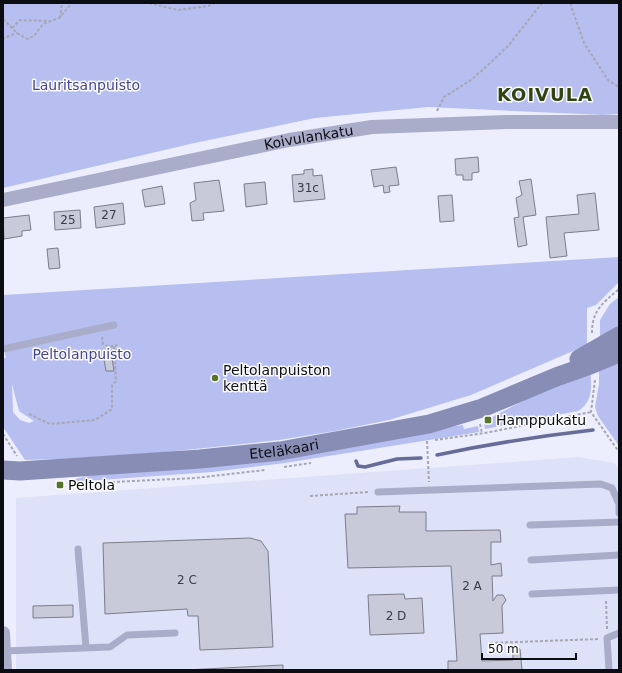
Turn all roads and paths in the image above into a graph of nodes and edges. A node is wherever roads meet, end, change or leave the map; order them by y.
1 (62, 3) edge
2 (77, 3) edge
3 (149, 3) edge
4 (215, 3) edge
5 (542, 3) edge
6 (572, 3) edge
7 (60, 18) junction
8 (3, 19) edge
9 (50, 21) junction
10 (12, 28) junction
11 (17, 33) junction
12 (3, 40) edge
13 (619, 87) edge
14 (435, 116) dead end
15 (619, 122) edge
16 (3, 200) edge
17 (619, 289) edge
18 (114, 325) dead end
19 (100, 328) junction
20 (592, 334) dead end
21 (619, 336) edge
22 (3, 349) edge
23 (619, 353) edge
24 (595, 374) dead end
25 (556, 376) junction
26 (29, 414) dead end
27 (480, 422) dead end
28 (482, 433) dead end
29 (3, 434) edge
30 (427, 441) dead end
31 (619, 452) edge
32 (19, 459) dead end
33 (3, 470) edge
34 (430, 489) junction
35 (378, 492) joint
36 (310, 496) dead end
37 (619, 513) edge
38 (619, 522) edge
39 (530, 525) dead end
40 (78, 549) dead end
41 (619, 555) edge
42 (530, 560) dead end
43 (619, 590) edge
44 (532, 594) dead end
45 (606, 601) dead end
46 (3, 633) edge
47 (174, 633) dead end
48 (619, 633) edge
49 (607, 638) junction
50 (490, 643) dead end
51 (86, 648) junction
52 (4, 651) junction
53 (5, 670) edge
54 (609, 670) edge

1 - 7 path
2 - 7 path
3 - 4 path
5 - 14 path
6 - 13 path
7 - 9 path
8 - 10 path
9 - 10 path
9 - 11 path
10 - 11 path
11 - 12 path
15 - 16 street, Koivulankatu
17 - 20 path
18 - 19 lane
19 - 22 lane
19 - 26 path
21 - 25 main road, Eteläkaari
23 - 25 main road, Eteläkaari
24 - 31 path
25 - 33 main road, Eteläkaari
27 - 28 path
29 - 32 path
30 - 34 path
34 - 35 lane
34 - 37 lane
35 - 36 path
38 - 39 lane
40 - 51 lane
41 - 42 lane
43 - 44 lane
45 - 49 path
46 - 52 street
47 - 51 lane
48 - 49 lane
49 - 50 path
49 - 54 lane
51 - 52 lane
52 - 53 street

